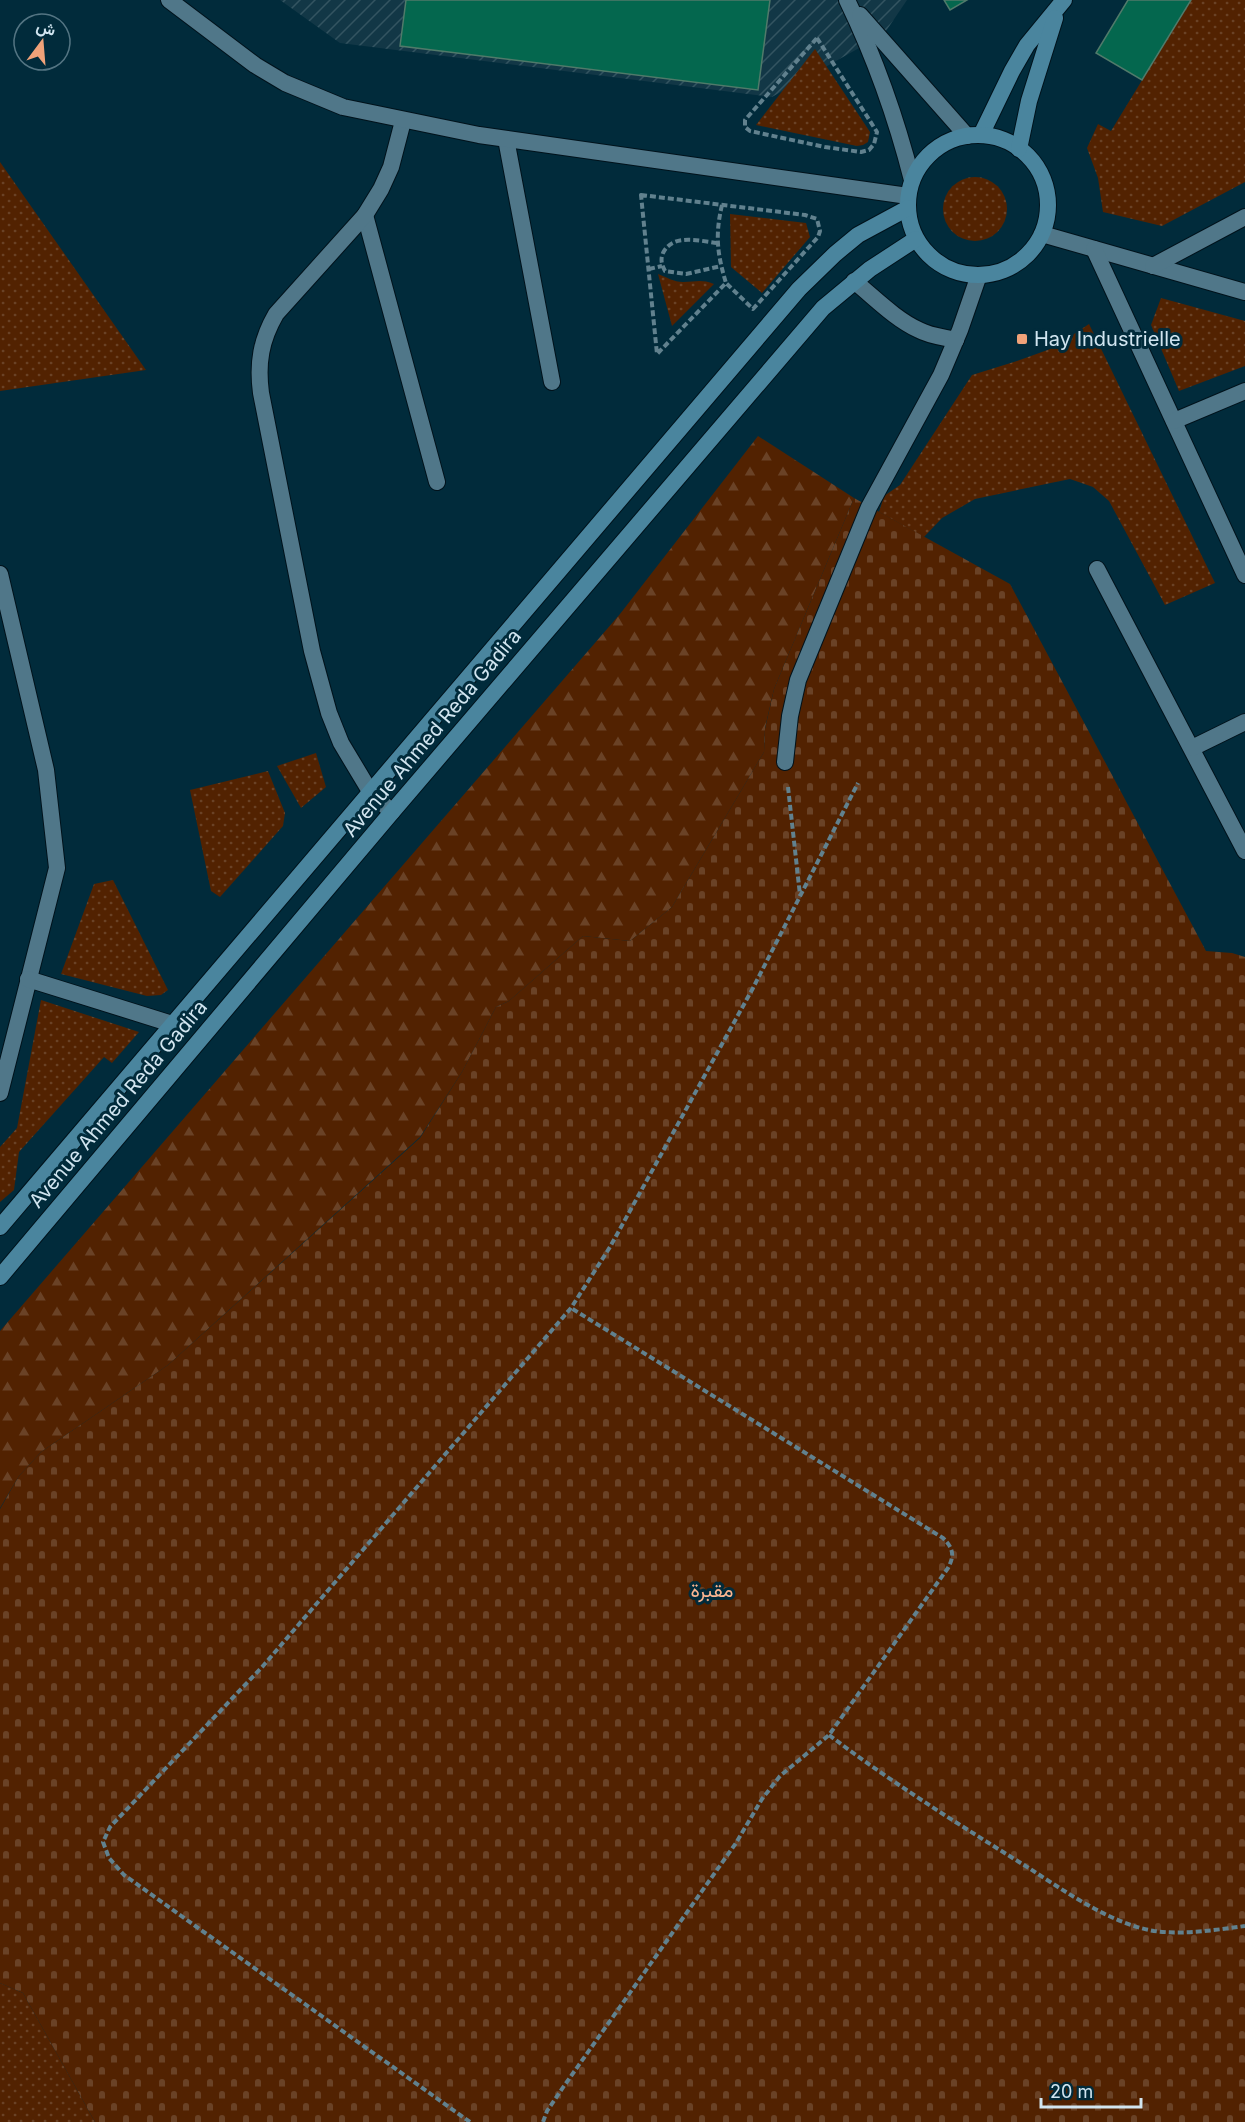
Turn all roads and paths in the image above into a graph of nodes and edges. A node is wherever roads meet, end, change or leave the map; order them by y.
1 (169, 0) edge
2 (847, 0) edge
3 (1061, 5) edge
4 (845, 81) joint
5 (403, 121) junction
6 (974, 135) junction
7 (506, 140) junction
8 (1020, 149) junction
9 (909, 195) junction
10 (722, 204) junction
11 (365, 215) junction
12 (1245, 217) edge
13 (1042, 234) junction
14 (916, 239) junction
15 (717, 243) junction
16 (1094, 249) junction
17 (663, 266) junction
18 (721, 266) junction
19 (1154, 266) junction
20 (649, 269) junction
21 (979, 275) junction
22 (854, 281) junction
23 (726, 283) junction
24 (1245, 292) edge
25 (956, 340) junction
26 (552, 382) dead end
27 (1245, 392) edge
28 (1174, 421) junction
29 (437, 482) dead end
30 (1097, 569) dead end
31 (0, 574) edge
32 (1245, 575) edge
33 (1245, 722) edge
34 (1192, 748) junction
35 (785, 762) joint
36 (858, 783) dead end
37 (371, 793) junction
38 (393, 812) junction
39 (1245, 851) edge
40 (800, 895) junction
41 (28, 979) junction
42 (172, 1024) junction
43 (0, 1093) edge
44 (0, 1227) edge
45 (0, 1277) edge
46 (571, 1308) junction
47 (829, 1735) junction
48 (1245, 1926) edge
49 (470, 2122) edge
50 (543, 2122) edge

1 - 5 street
2 - 6 street
2 - 9 street
3 - 6 main road
3 - 8 main road
4 - 4 path
5 - 7 street
5 - 11 street
6 - 8 main road
6 - 9 main road
7 - 9 street
7 - 26 street
8 - 13 main road
9 - 14 main road
9 - 37 main road, Avenue Ahmed Reda Gadira
10 - 15 path
10 - 20 path
10 - 23 path
11 - 29 street
11 - 37 street
12 - 19 street
13 - 16 street
13 - 21 main road
14 - 21 main road
14 - 22 main road, Avenue Ahmed Reda Gadira
15 - 17 path
15 - 18 path
16 - 19 street
16 - 28 street
17 - 18 path
17 - 20 path
18 - 23 path
19 - 24 street
20 - 23 path
21 - 25 street
22 - 25 street
22 - 38 main road, Avenue Ahmed Reda Gadira
25 - 35 street
27 - 28 street
28 - 32 street
30 - 34 street
31 - 41 street
33 - 34 street
34 - 39 street
35 - 40 path
36 - 40 path
37 - 38 street
37 - 42 main road, Avenue Ahmed Reda Gadira
38 - 45 main road, Avenue Ahmed Reda Gadira
40 - 46 path
41 - 42 street
41 - 43 street
42 - 44 main road, Avenue Ahmed Reda Gadira
46 - 47 path
46 - 49 path
47 - 48 path
47 - 50 path

